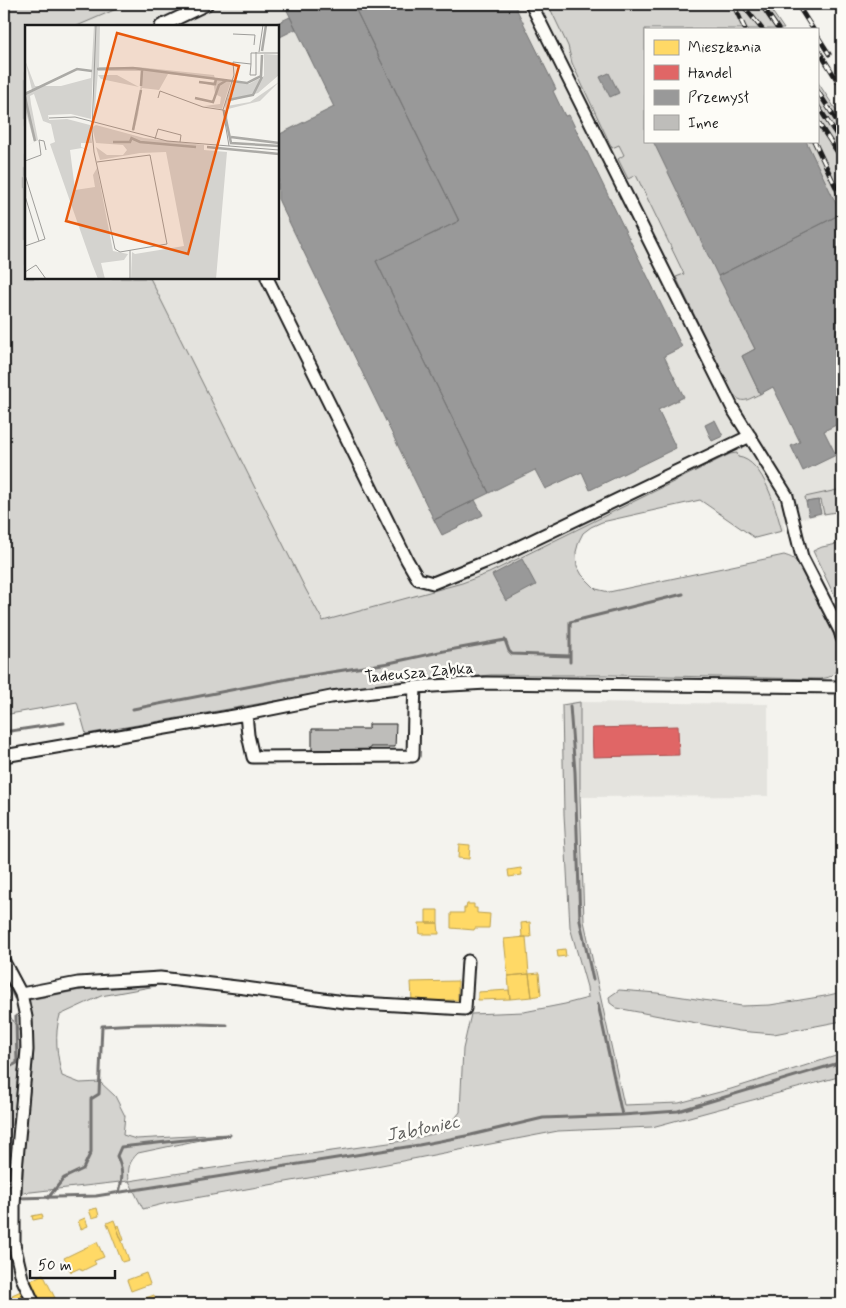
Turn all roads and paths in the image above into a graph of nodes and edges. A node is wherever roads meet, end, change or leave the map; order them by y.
1 (207, 4) edge
2 (531, 4) edge
3 (163, 25) edge
4 (267, 279) edge
5 (750, 436) junction
6 (842, 638) edge
7 (416, 687) junction
8 (842, 687) edge
9 (246, 714) junction
10 (4, 756) edge
11 (468, 961) dead end
12 (4, 962) edge
13 (21, 994) junction
14 (34, 1304) edge

1 - 3 street
2 - 5 street
4 - 5 street
5 - 6 street
7 - 8 street, Tadeusza Ząbka
7 - 9 street, Tadeusza Ząbka
7 - 9 street
9 - 10 street, Tadeusza Ząbka
11 - 13 street
12 - 13 street
13 - 14 street

